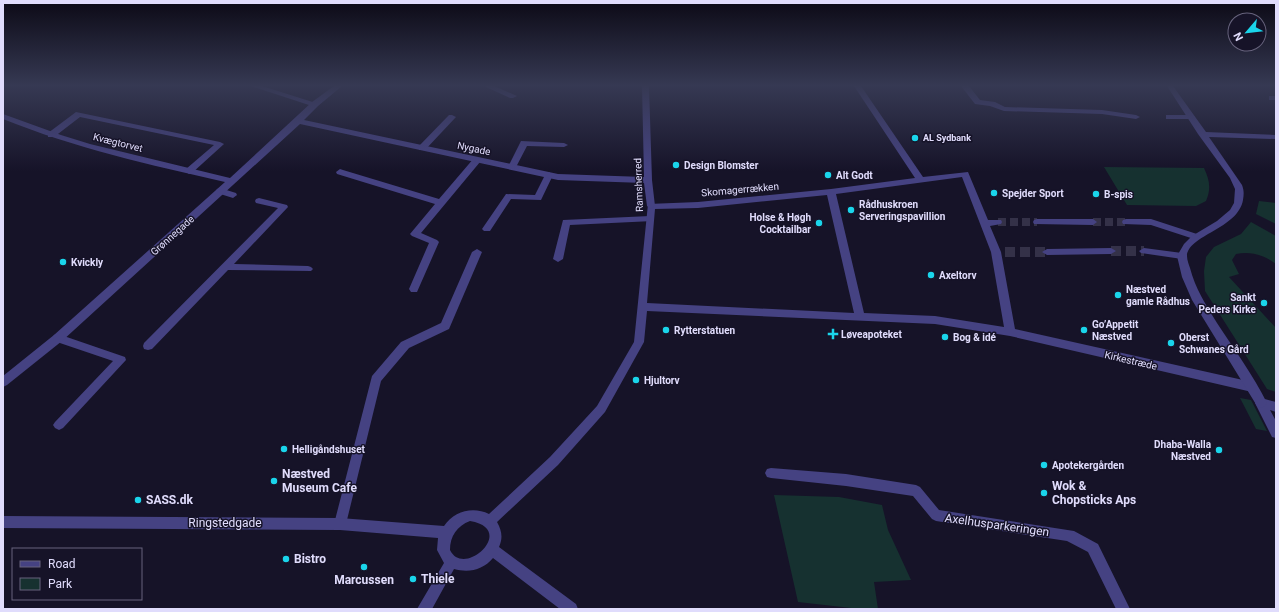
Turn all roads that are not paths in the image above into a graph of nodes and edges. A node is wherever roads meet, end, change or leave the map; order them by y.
1 (78, 115) edge
2 (82, 115) edge
3 (304, 115) edge
4 (647, 115) edge
5 (877, 115) edge
6 (1119, 115) edge
7 (3, 116) edge
8 (452, 117) dead end
9 (1136, 117) dead end
10 (1169, 117) dead end
11 (1191, 117) joint
12 (298, 121) junction
13 (1202, 134) junction
14 (51, 135) junction
15 (1276, 137) edge
16 (564, 145) dead end
17 (422, 148) junction
18 (477, 160) junction
19 (512, 167) junction
20 (189, 171) junction
21 (340, 172) dead end
22 (549, 175) junction
23 (920, 179) junction
24 (648, 180) junction
25 (230, 182) junction
26 (220, 191) junction
27 (831, 192) junction
28 (233, 195) dead end
29 (259, 201) dead end
30 (441, 203) junction
31 (651, 206) junction
32 (650, 219) junction
33 (998, 222) tunnel mouth
34 (1037, 222) tunnel mouth
35 (1093, 222) tunnel mouth
36 (1126, 222) tunnel mouth
37 (984, 223) junction
38 (487, 229) dead end
39 (1197, 237) junction
40 (1111, 251) tunnel mouth
41 (1144, 251) tunnel mouth
42 (477, 252) dead end
43 (1048, 252) tunnel mouth
44 (1182, 256) junction
45 (558, 259) dead end
46 (225, 267) junction
47 (308, 269) dead end
48 (414, 289) dead end
49 (643, 307) junction
50 (860, 317) junction
51 (1010, 332) junction
52 (58, 338) junction
53 (148, 346) dead end
54 (3, 382) edge
55 (1252, 387) junction
56 (1261, 403) junction
57 (1276, 407) edge
58 (59, 425) dead end
59 (1276, 433) edge
60 (771, 473) dead end
61 (490, 521) junction
62 (3, 522) edge
63 (340, 524) junction
64 (446, 532) junction
65 (493, 550) junction
66 (452, 561) junction
67 (424, 609) edge
68 (571, 609) edge
69 (1123, 609) edge

1 - 14 street
2 - 20 street
3 - 12 street, Grønnegade
4 - 24 street, Ramsherred
5 - 23 street
6 - 9 street
7 - 14 street, Kvægtorvet
8 - 17 street
10 - 11 street
11 - 13 street
12 - 17 street, Nygade
12 - 25 street, Grønnegade
13 - 15 street
13 - 39 street
14 - 20 street, Kvægtorvet
16 - 19 street
17 - 18 street, Nygade
18 - 19 street, Nygade
18 - 30 street
19 - 22 street, Nygade
20 - 25 street, Kvægtorvet
21 - 30 street
22 - 24 street, Nygade
22 - 38 street
23 - 27 street
23 - 37 street
24 - 31 street, Ramsherred
25 - 26 street, Grønnegade
26 - 28 street
26 - 52 street, Grønnegade
27 - 31 street, Skomagerrækken
27 - 50 street
29 - 46 street
30 - 48 street
31 - 32 street, Ramsherred
32 - 45 street
32 - 49 street, Ramsherred
33 - 37 street
34 - 35 street
36 - 39 street
37 - 51 street
39 - 44 street
40 - 43 street
41 - 44 street
42 - 63 street
44 - 55 street
46 - 47 street
46 - 53 street
49 - 50 street
49 - 61 street
50 - 51 street
51 - 55 street, Kirkestræde
52 - 54 street, Grønnegade
52 - 58 street
55 - 56 street
56 - 57 street
56 - 59 street
60 - 69 street, Axelhusparkeringen
61 - 64 street
61 - 65 street
62 - 63 street, Ringstedgade
63 - 64 street, Ringstedgade
64 - 66 street
65 - 66 street
65 - 68 street
66 - 67 street

